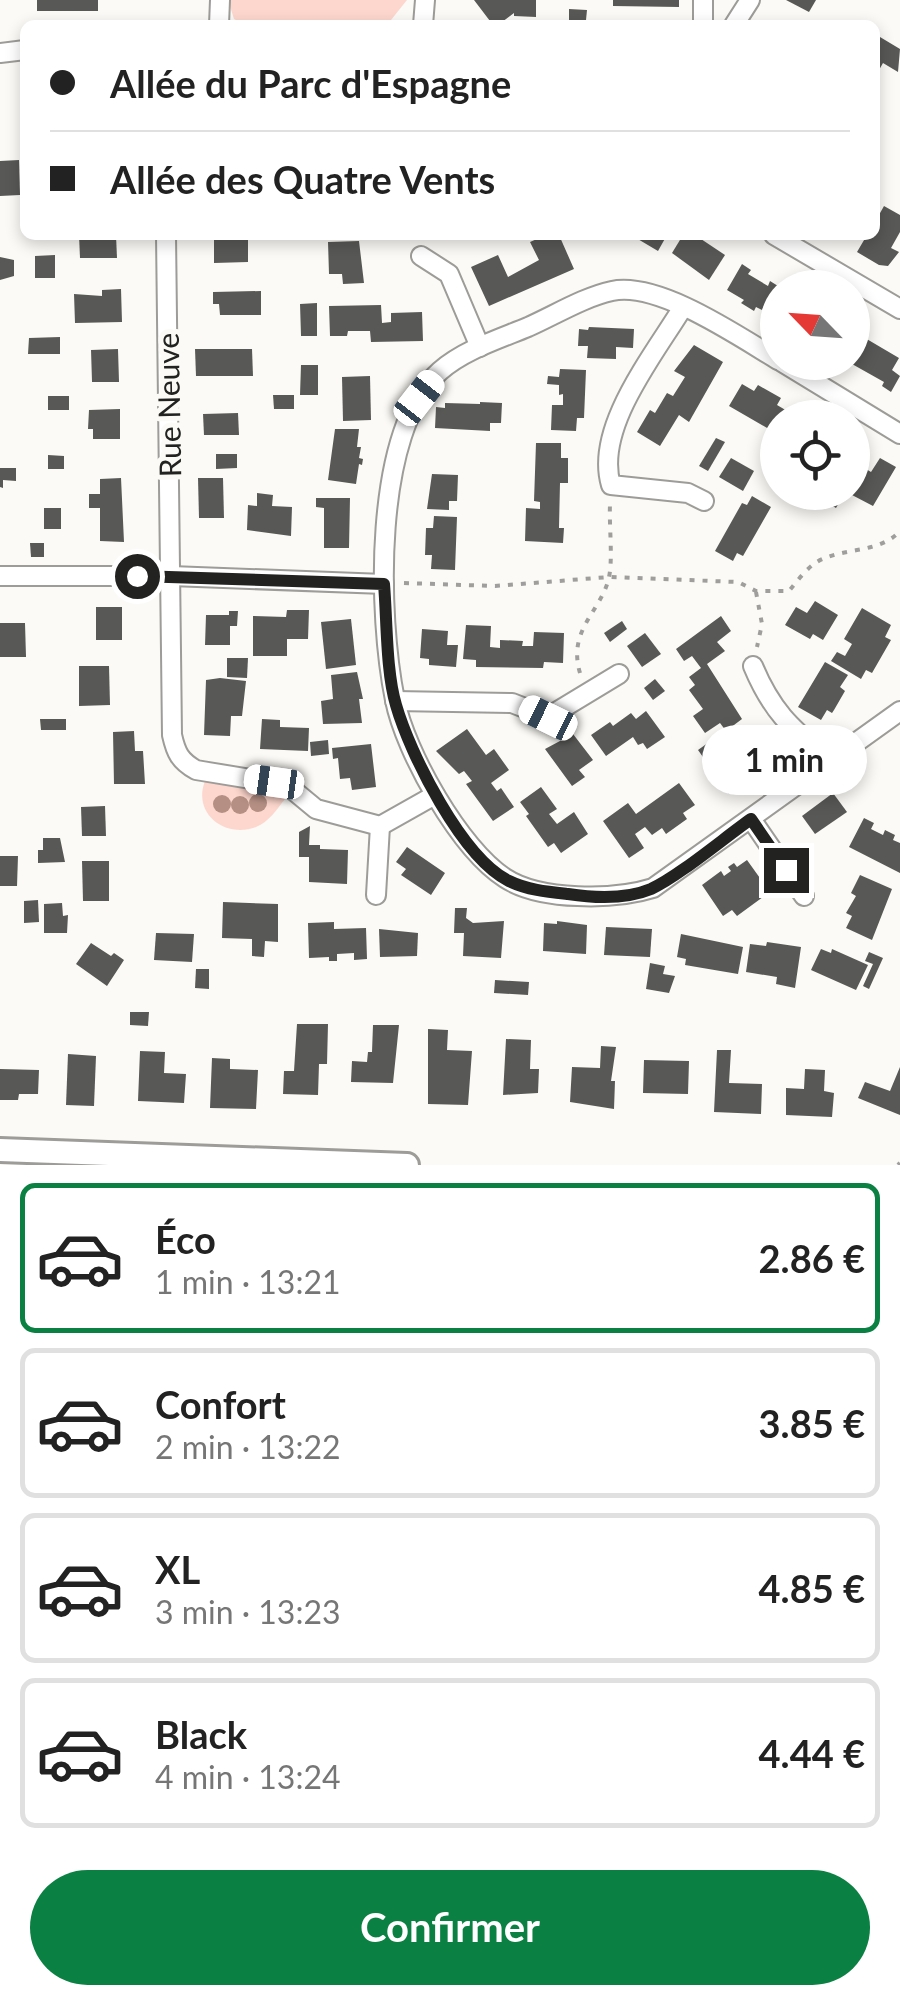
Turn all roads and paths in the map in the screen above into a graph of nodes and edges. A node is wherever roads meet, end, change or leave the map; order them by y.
1 (166, 240) edge
2 (783, 240) edge
3 (421, 256) dead end
4 (683, 307) junction
5 (900, 308) edge
6 (480, 347) junction
7 (760, 350) edge
8 (811, 380) edge
9 (900, 434) edge
10 (612, 485) junction
11 (704, 502) dead end
12 (900, 530) edge
13 (0, 576) edge
14 (171, 576) junction
15 (609, 578) junction
16 (384, 584) junction
17 (756, 591) junction
18 (753, 666) joint
19 (620, 674) dead end
20 (587, 694) junction
21 (395, 702) junction
22 (900, 711) edge
23 (831, 762) junction
24 (435, 795) junction
25 (751, 819) junction
26 (380, 826) junction
27 (376, 896) dead end
28 (804, 896) dead end
29 (0, 1150) edge
30 (408, 1165) edge

1 - 14 street, Rue Neuve
2 - 5 street
3 - 6 street
4 - 6 street
4 - 7 street
4 - 10 street
6 - 16 street
8 - 9 street
10 - 11 street
10 - 15 path
12 - 17 path
13 - 14 street
14 - 16 street
14 - 26 street, Rue Neuve
15 - 16 path
15 - 17 path
15 - 20 path
16 - 21 street
17 - 18 path
18 - 23 street
19 - 20 street
20 - 21 street
21 - 24 street
22 - 23 street
23 - 25 street
24 - 25 street
24 - 26 street
25 - 28 street
26 - 27 street
29 - 30 street

